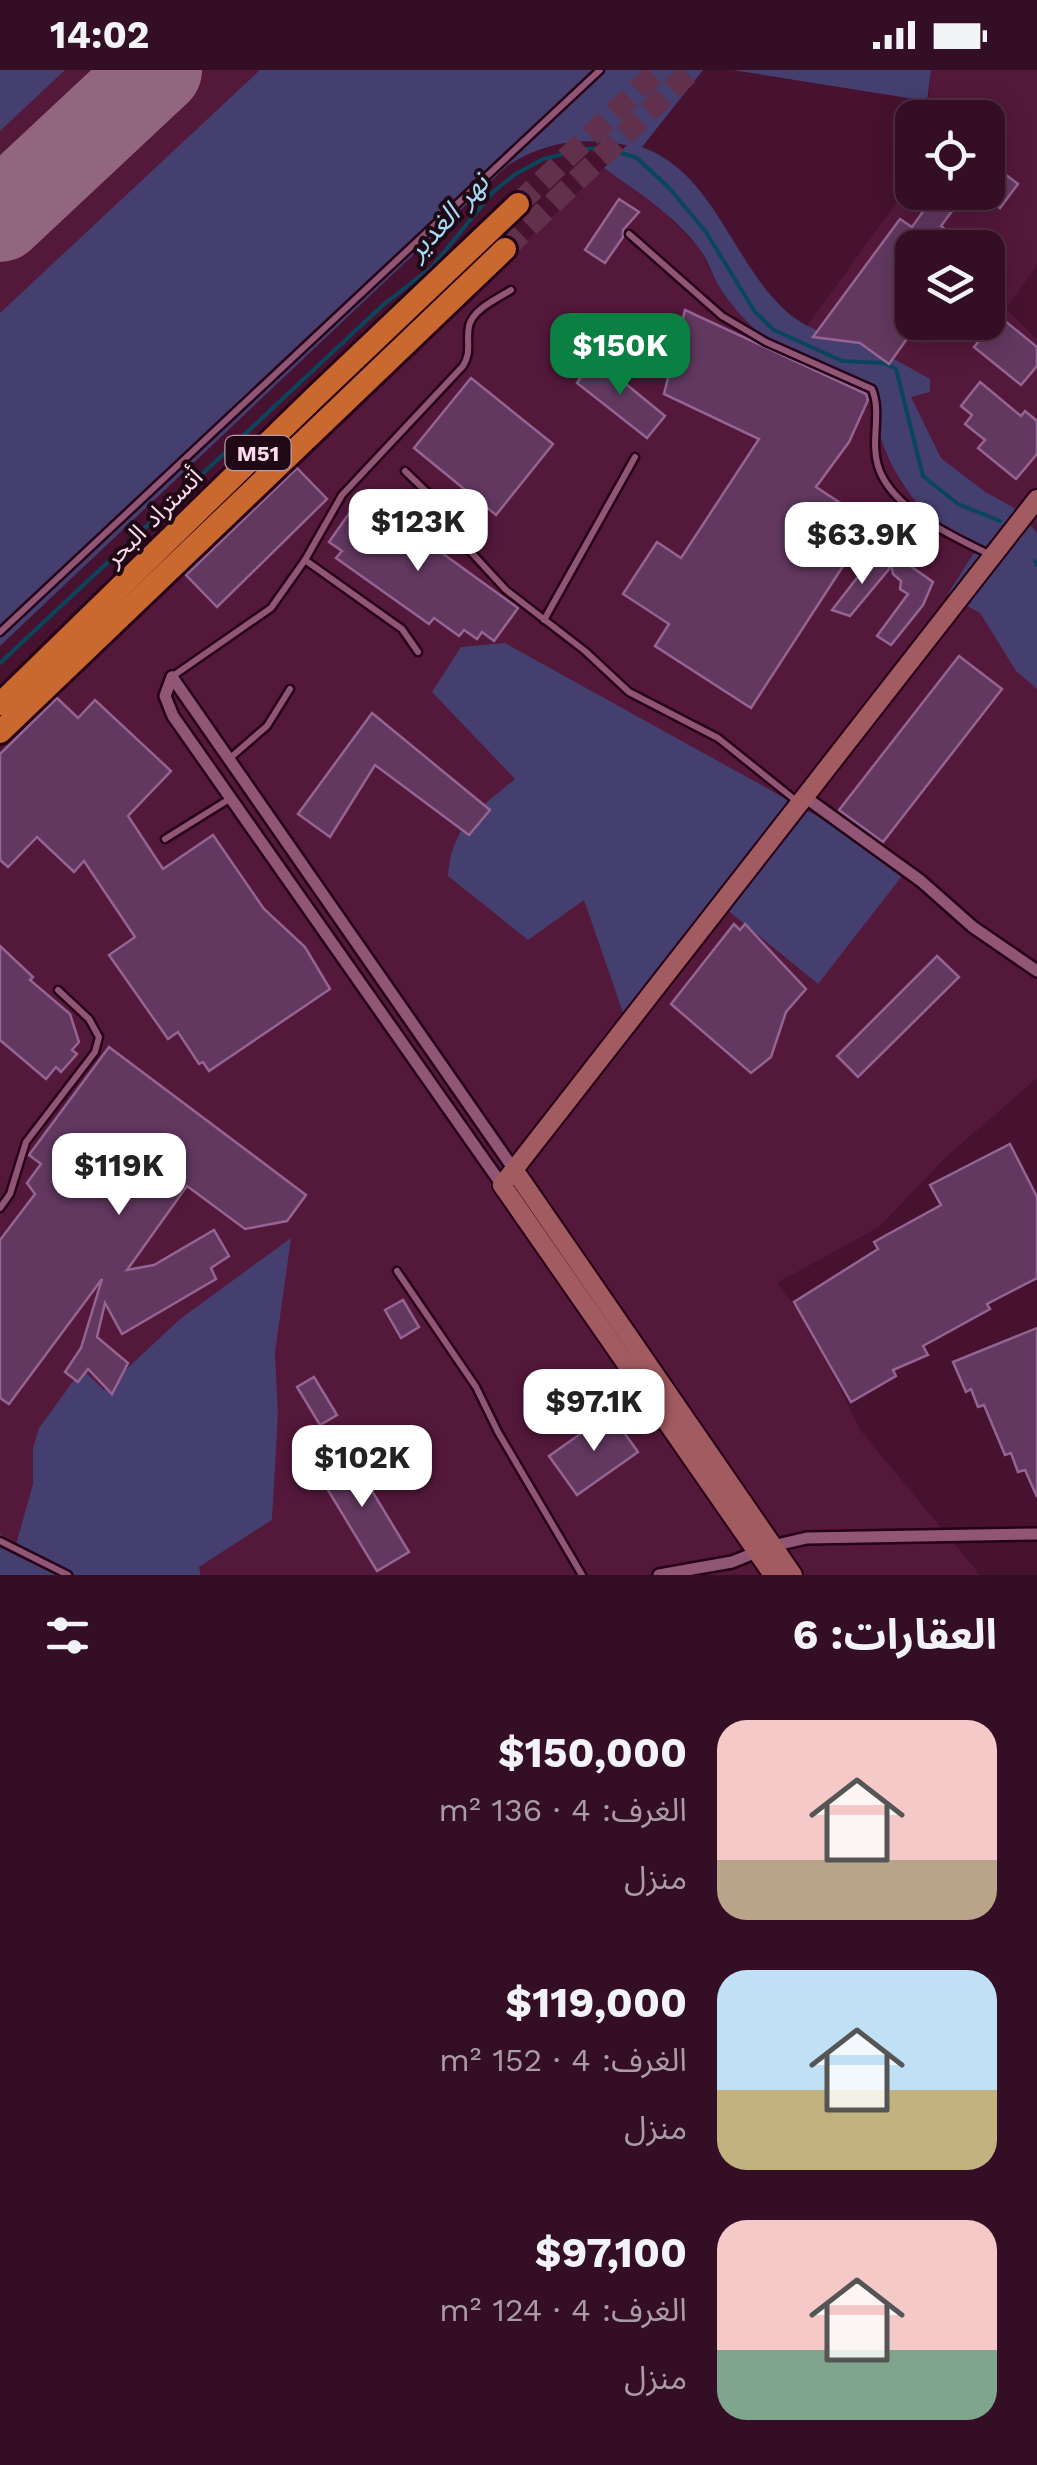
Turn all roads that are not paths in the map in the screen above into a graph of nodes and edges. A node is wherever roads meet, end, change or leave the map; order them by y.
1 (600, 70) edge
2 (518, 204) tunnel mouth
3 (629, 234) dead end
4 (505, 249) tunnel mouth
5 (511, 290) dead end
6 (635, 457) dead end
7 (405, 471) dead end
8 (1035, 505) edge
9 (992, 556) junction
10 (305, 560) junction
11 (544, 620) junction
12 (0, 632) edge
13 (418, 652) dead end
14 (172, 677) junction
15 (290, 689) dead end
16 (0, 704) edge
17 (0, 732) edge
18 (228, 761) junction
19 (239, 777) junction
20 (222, 786) junction
21 (254, 799) junction
22 (803, 800) junction
23 (234, 803) junction
24 (165, 840) dead end
25 (1037, 971) edge
26 (377, 974) junction
27 (361, 984) junction
28 (58, 990) dead end
29 (508, 1178) junction
30 (0, 1208) edge
31 (396, 1271) dead end
32 (1037, 1534) edge
33 (0, 1541) edge
34 (765, 1549) junction
35 (68, 1575) edge
36 (582, 1575) edge
37 (659, 1575) edge
38 (773, 1575) edge
39 (793, 1575) edge

1 - 12 lane
2 - 16 highway, أتستراد البحر / M51
3 - 9 lane
4 - 17 highway, أتستراد البحر / M51
5 - 10 lane
6 - 11 lane
7 - 11 lane
8 - 9 street
9 - 22 street
10 - 13 lane
10 - 14 lane
11 - 22 lane
14 - 18 street
14 - 20 street
15 - 18 lane
18 - 19 street
19 - 20 street
19 - 21 street
20 - 23 street
21 - 23 street
21 - 26 street
22 - 25 street
22 - 29 street
23 - 24 lane
23 - 27 street
26 - 27 street
26 - 29 street
27 - 29 street
28 - 30 lane
29 - 34 street
31 - 36 lane
32 - 34 street
33 - 35 lane
34 - 37 street
34 - 38 street
34 - 39 street

